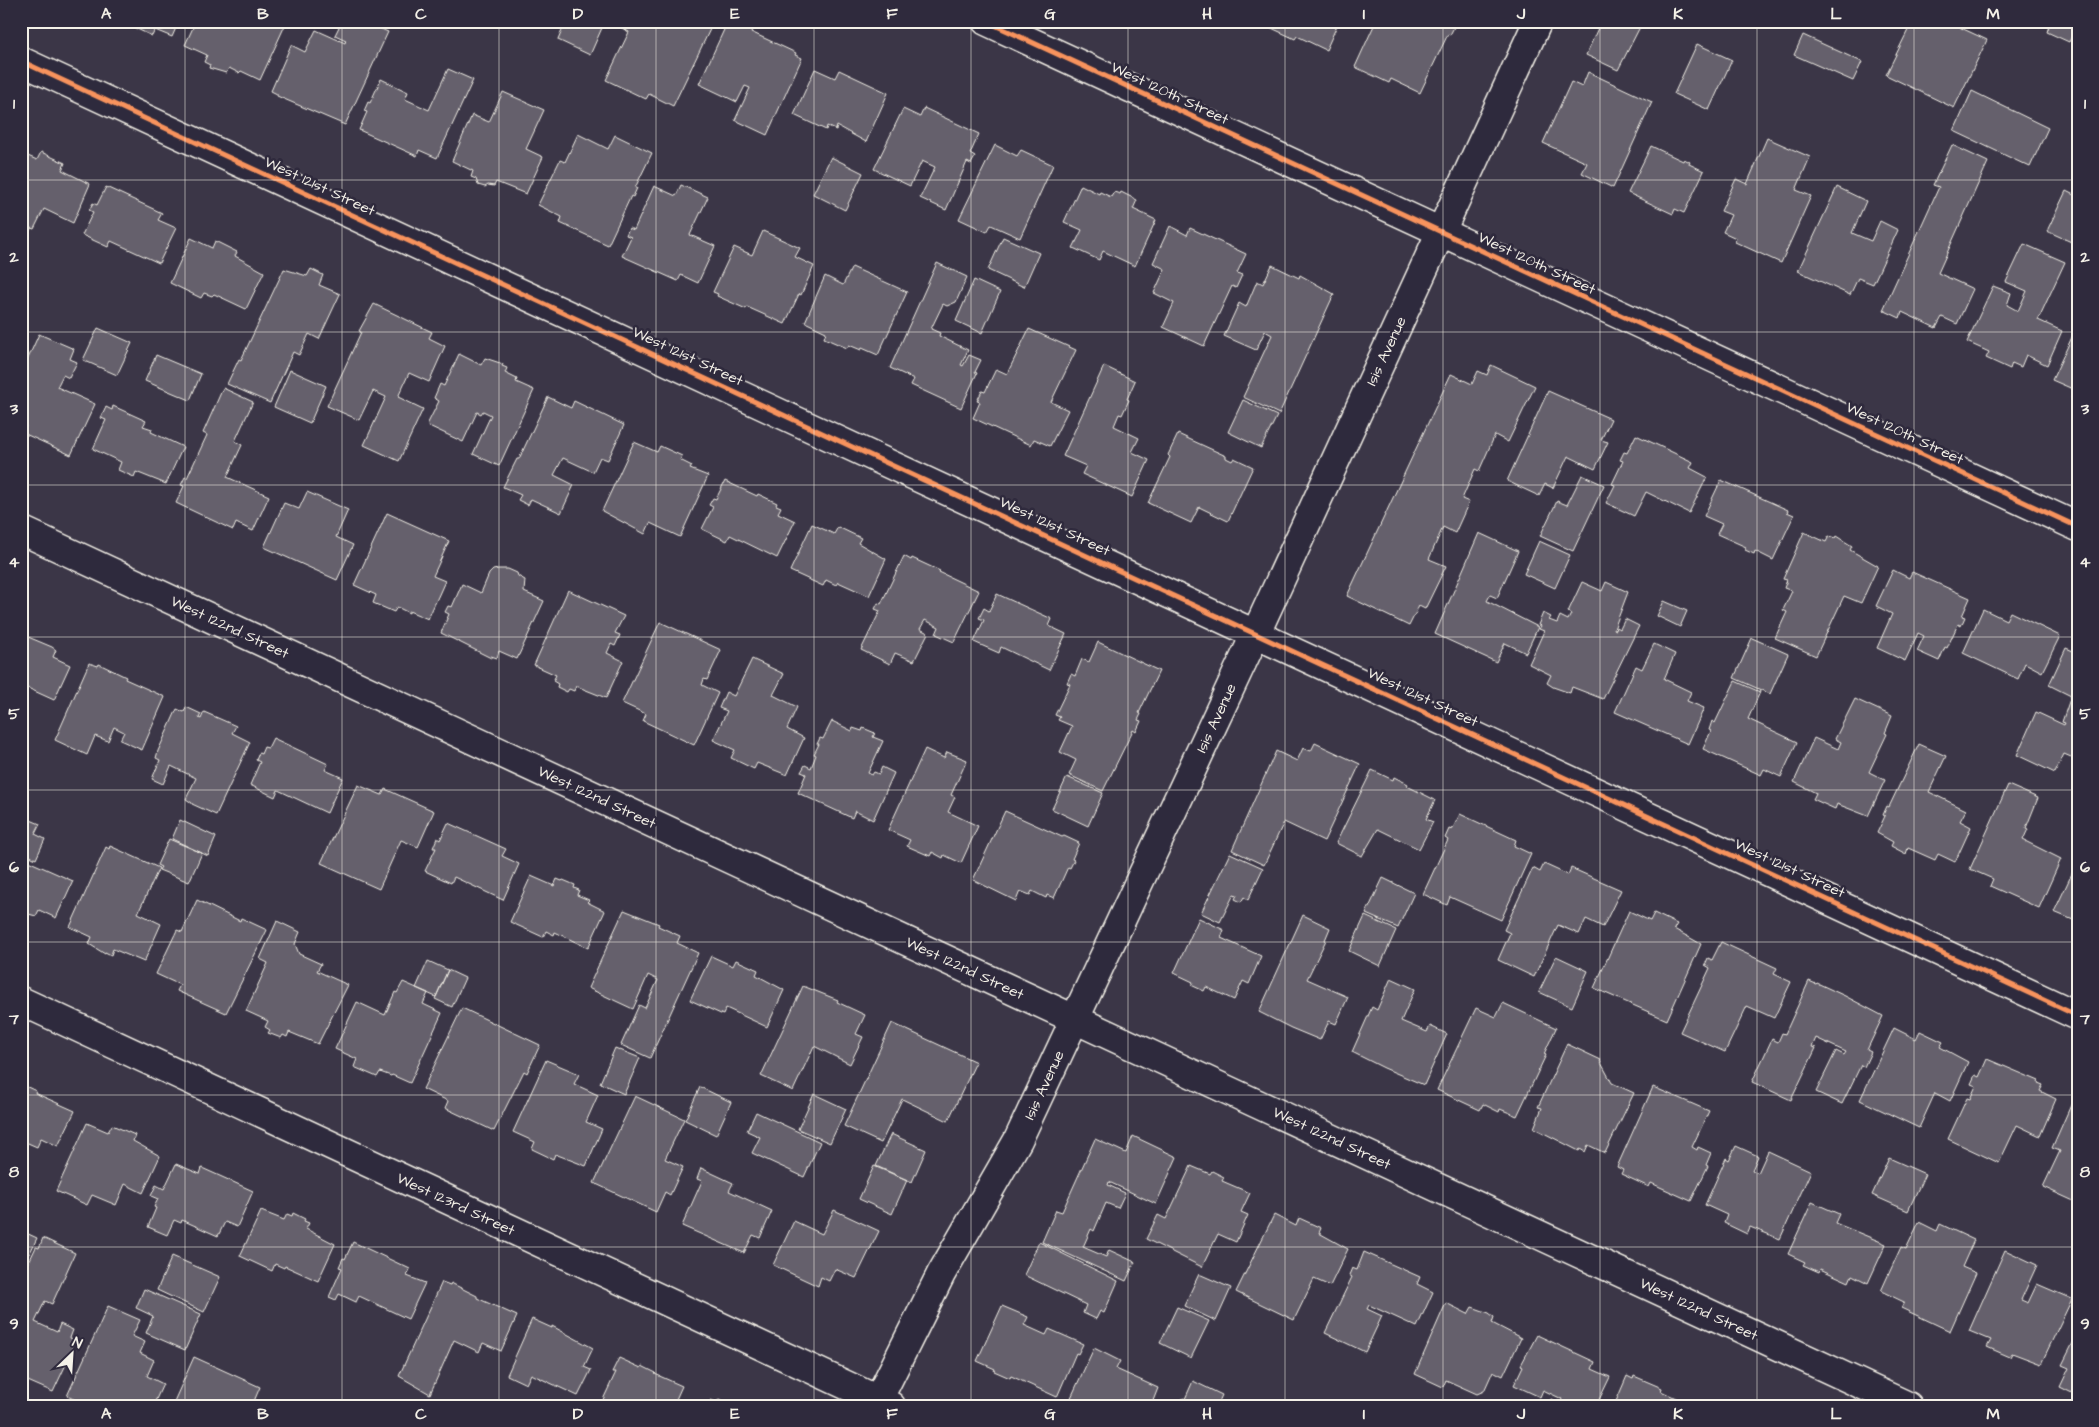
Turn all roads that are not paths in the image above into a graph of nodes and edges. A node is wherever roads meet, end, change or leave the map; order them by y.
1 (986, 21) edge
2 (1538, 21) edge
3 (21, 61) edge
4 (1440, 232) junction
5 (2078, 527) edge
6 (21, 530) edge
7 (1256, 633) junction
8 (21, 1002) edge
9 (2078, 1016) edge
10 (1075, 1019) junction
11 (881, 1404) edge
12 (1908, 1406) edge

1 - 4 street, West 120th Street
2 - 4 street, Isis Avenue
3 - 7 street, West 121st Street
4 - 5 street, West 120th Street
4 - 7 street, Isis Avenue
6 - 10 street, West 122nd Street
7 - 9 street, West 121st Street
7 - 10 street, Isis Avenue
8 - 11 street, West 123rd Street
10 - 11 street, Isis Avenue
10 - 12 street, West 122nd Street

